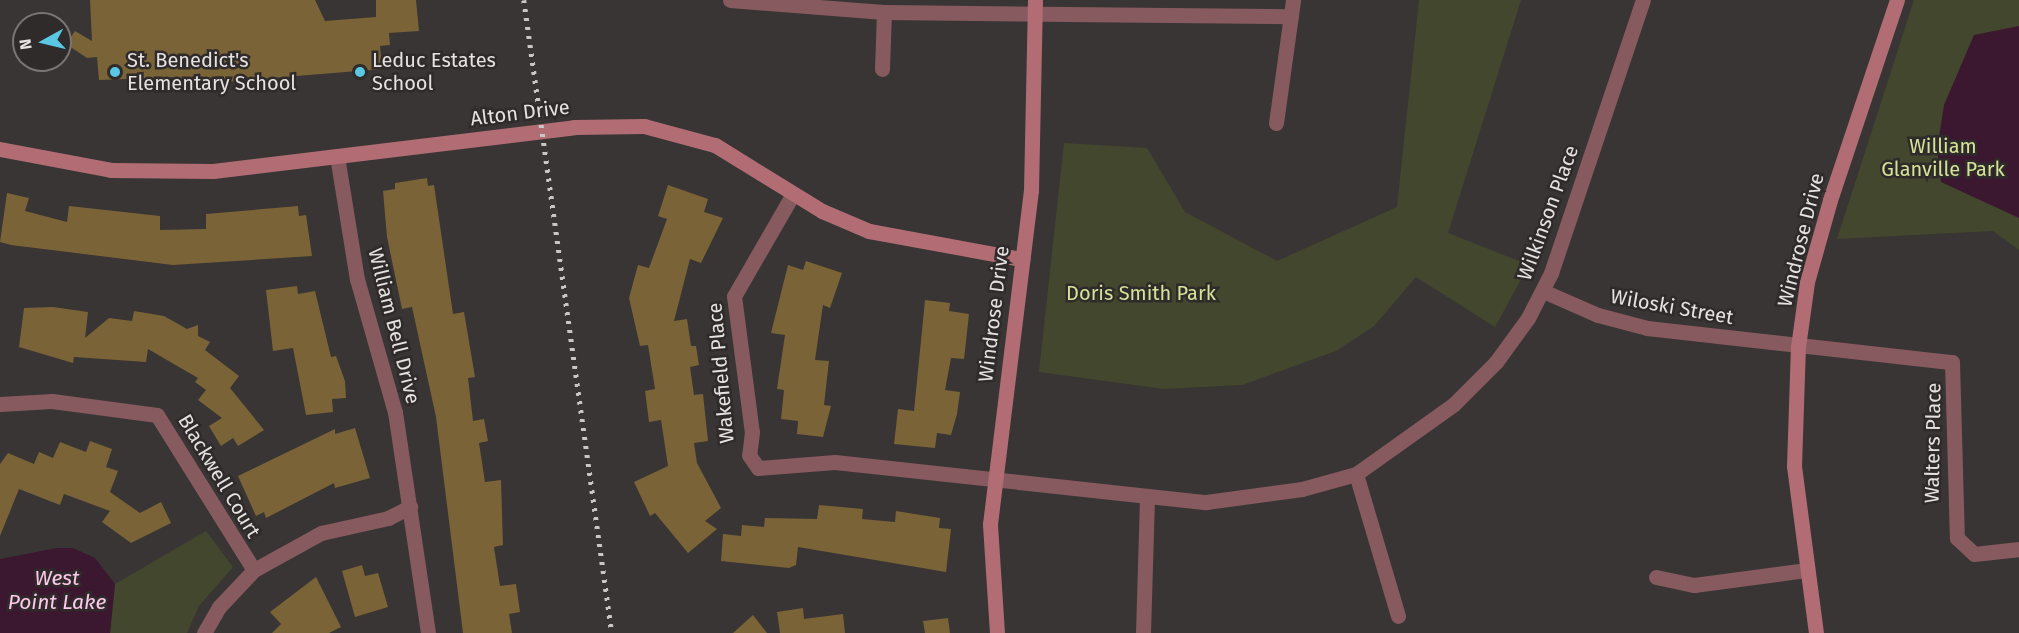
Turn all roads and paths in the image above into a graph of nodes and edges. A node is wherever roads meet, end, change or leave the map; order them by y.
1 (730, 0) edge
2 (1293, 0) edge
3 (1643, 0) edge
4 (1897, 0) edge
5 (1035, 5) edge
6 (884, 12) junction
7 (1291, 16) junction
8 (882, 69) dead end
9 (1276, 123) dead end
10 (0, 149) edge
11 (337, 156) junction
12 (793, 194) junction
13 (1022, 259) junction
14 (1543, 291) junction
15 (1798, 347) junction
16 (0, 404) edge
17 (1356, 474) junction
18 (994, 479) junction
19 (1147, 499) junction
20 (410, 507) junction
21 (2019, 549) edge
22 (254, 570) junction
23 (1807, 570) junction
24 (1656, 577) dead end
25 (1398, 616) dead end
26 (204, 633) edge
27 (428, 633) edge
28 (997, 633) edge
29 (1143, 633) edge
30 (1816, 633) edge

1 - 6 street
2 - 7 street
3 - 14 street, Wilkinson Place
4 - 15 street, Windrose Drive
5 - 6 street
5 - 7 street
5 - 13 street, Windrose Drive
6 - 8 street
7 - 9 street
10 - 11 street, Alton Drive
11 - 12 street, Alton Drive
11 - 20 street, William Bell Drive
12 - 13 street, Alton Drive
12 - 18 street, Wakefield Place
13 - 18 street, Windrose Drive
14 - 15 street, Wiloski Street
14 - 17 street, Wilkinson Place
15 - 21 street, Walters Place
15 - 23 street, Windrose Drive
16 - 22 street, Blackwell Court
17 - 19 street, Wilkinson Place
17 - 25 street
18 - 19 street, Wilkinson Place
18 - 28 street, Windrose Drive
19 - 29 street
20 - 22 street
20 - 27 street, William Bell Drive
22 - 26 street
23 - 24 street
23 - 30 street, Windrose Drive

